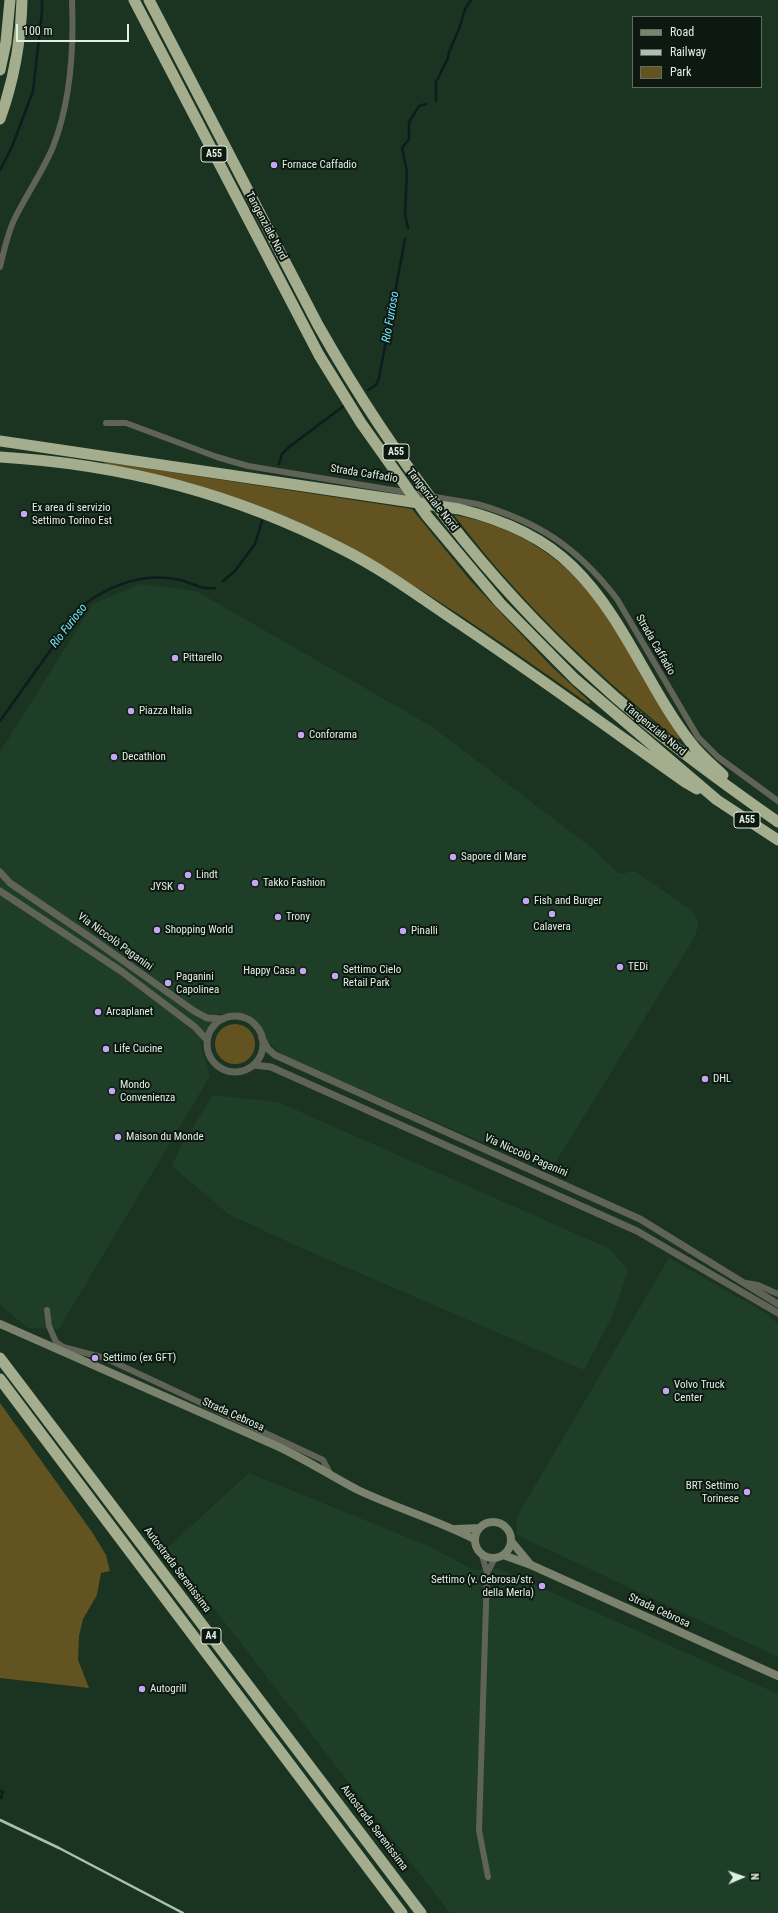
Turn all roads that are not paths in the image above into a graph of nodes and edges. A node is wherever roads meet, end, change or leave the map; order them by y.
1 (10, 0) edge
2 (22, 0) edge
3 (72, 0) edge
4 (134, 0) edge
5 (149, 0) edge
6 (0, 70) edge
7 (0, 119) edge
8 (0, 267) edge
9 (106, 423) dead end
10 (0, 441) edge
11 (0, 457) edge
12 (718, 800) junction
13 (778, 801) edge
14 (762, 810) junction
15 (778, 822) edge
16 (778, 840) edge
17 (0, 872) edge
18 (0, 891) edge
19 (223, 1019) junction
20 (262, 1038) junction
21 (207, 1040) junction
22 (254, 1065) junction
23 (744, 1282) junction
24 (778, 1294) edge
25 (778, 1304) edge
26 (47, 1310) dead end
27 (778, 1313) edge
28 (0, 1324) edge
29 (0, 1358) edge
30 (0, 1379) edge
31 (240, 1421) junction
32 (224, 1423) junction
33 (332, 1475) junction
34 (478, 1528) junction
35 (456, 1529) junction
36 (474, 1539) junction
37 (511, 1541) junction
38 (482, 1555) junction
39 (503, 1555) junction
40 (495, 1558) junction
41 (531, 1565) junction
42 (487, 1573) junction
43 (778, 1676) edge
44 (488, 1877) dead end
45 (402, 1913) edge
46 (421, 1913) edge

1 - 6 highway
2 - 7 highway
3 - 8 street
4 - 12 highway, Tangenziale Nord / A55
5 - 14 highway, Tangenziale Nord / A55
9 - 13 street, Strada Caffadio
10 - 14 highway, A55
11 - 12 highway, A55
12 - 16 highway, Tangenziale Nord / A55
14 - 15 highway, Tangenziale Nord / A55
17 - 19 street, Via Niccolò Paganini
18 - 21 street, Via Niccolò Paganini
19 - 20 street
19 - 21 street
20 - 22 street
20 - 23 street, Via Niccolò Paganini
21 - 22 street
22 - 27 street, Via Niccolò Paganini
23 - 24 street
23 - 25 street, Via Niccolò Paganini
26 - 31 street
28 - 32 main road, Strada Cebrosa
29 - 46 highway, Autostrada Serenissima / A4
30 - 45 highway, A4
31 - 32 street
31 - 33 street
32 - 33 main road, Strada Cebrosa
33 - 35 main road, Strada Cebrosa
34 - 35 main road, Strada Cebrosa
34 - 36 main road
34 - 37 main road
35 - 36 main road, Strada Cebrosa
36 - 38 main road
37 - 39 main road
37 - 41 main road, Strada Cebrosa
38 - 40 main road
38 - 42 street
39 - 40 main road
39 - 41 main road, Strada Cebrosa
40 - 42 street
41 - 43 main road, Strada Cebrosa
42 - 44 street

